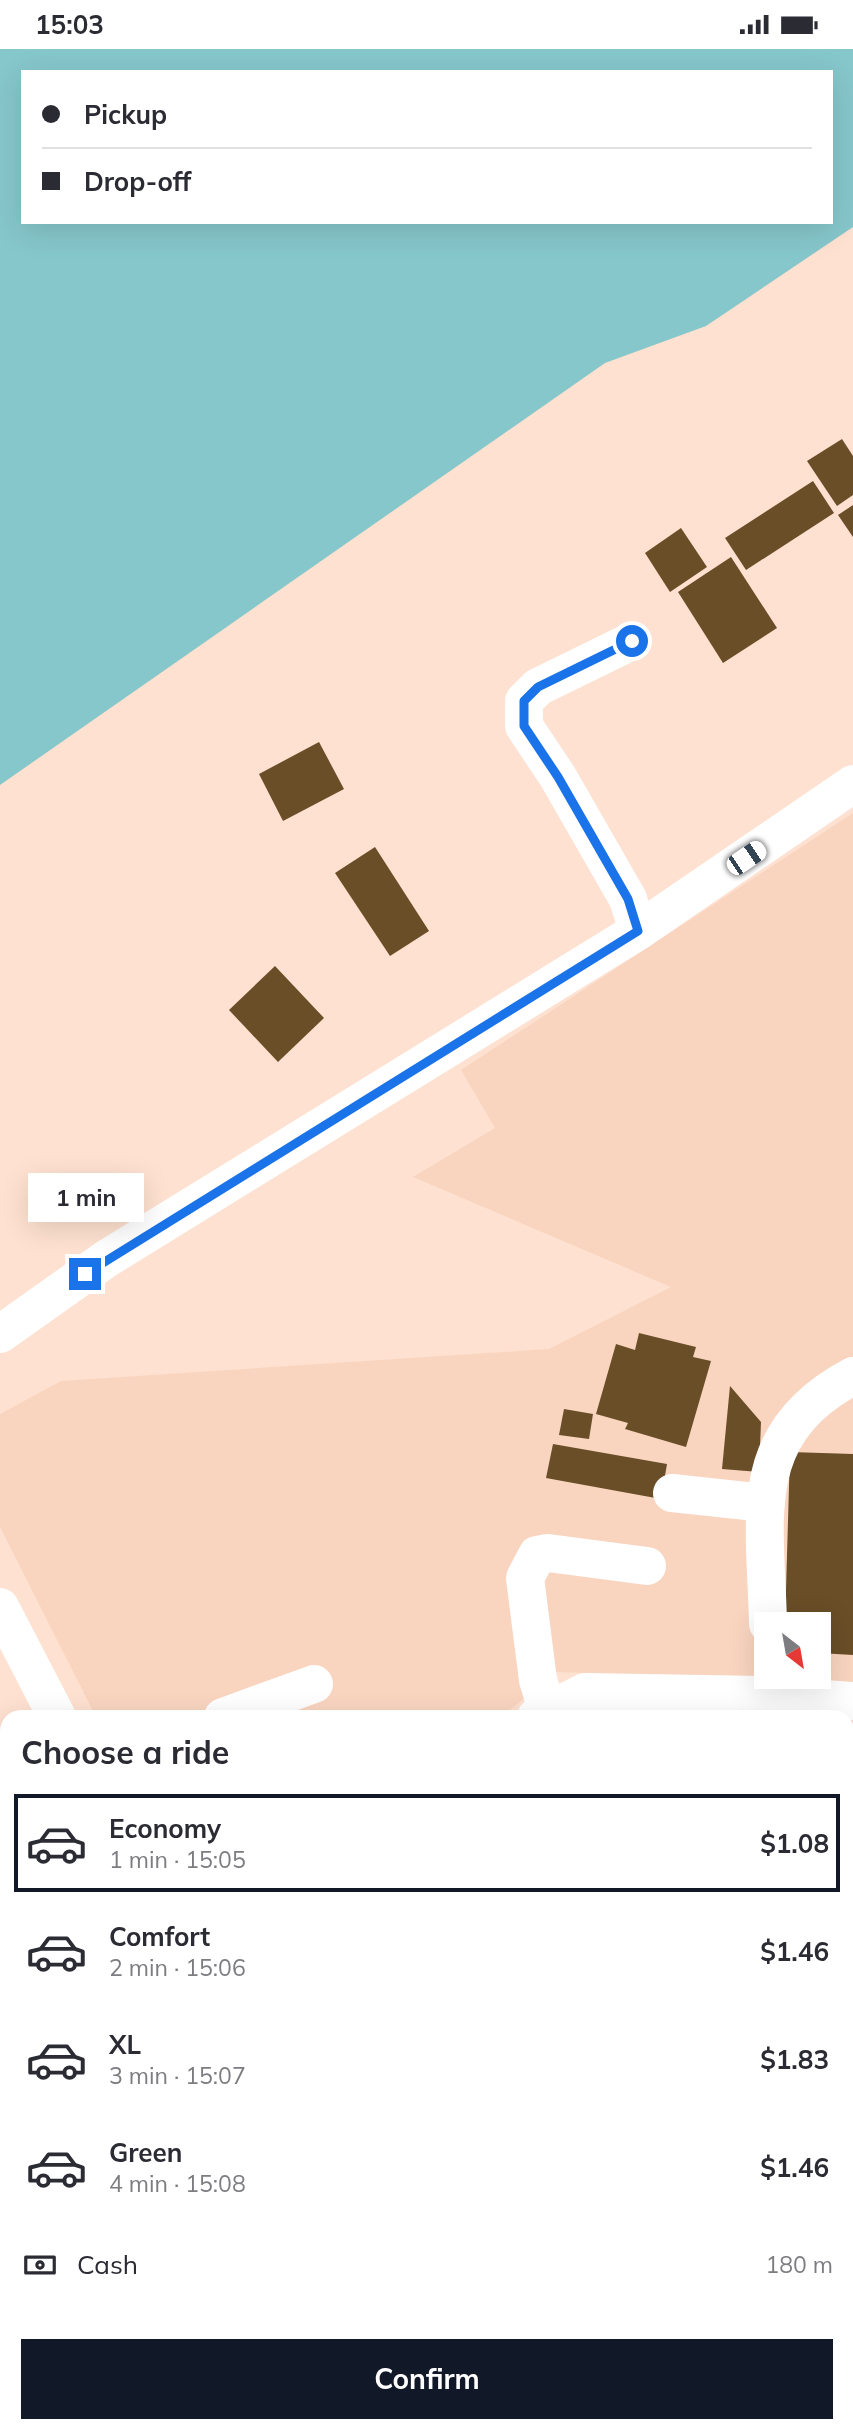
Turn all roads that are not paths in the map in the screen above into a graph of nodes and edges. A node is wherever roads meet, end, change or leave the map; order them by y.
1 (632, 641) dead end
2 (853, 784) edge
3 (638, 931) junction
4 (0, 1334) edge
5 (853, 1376) edge
6 (672, 1493) dead end
7 (766, 1503) junction
8 (647, 1566) dead end
9 (0, 1607) edge
10 (768, 1612) edge
11 (314, 1684) dead end
12 (759, 1689) edge
13 (785, 1689) edge
14 (853, 1701) edge
15 (710, 1705) edge
16 (53, 1710) edge
17 (242, 1710) edge
18 (542, 1710) edge
19 (548, 1710) edge

1 - 3 street
2 - 3 street
3 - 4 street
5 - 7 street
6 - 7 street
7 - 10 street
8 - 18 street
9 - 16 street
11 - 17 street
12 - 15 street
13 - 14 street
15 - 19 street

